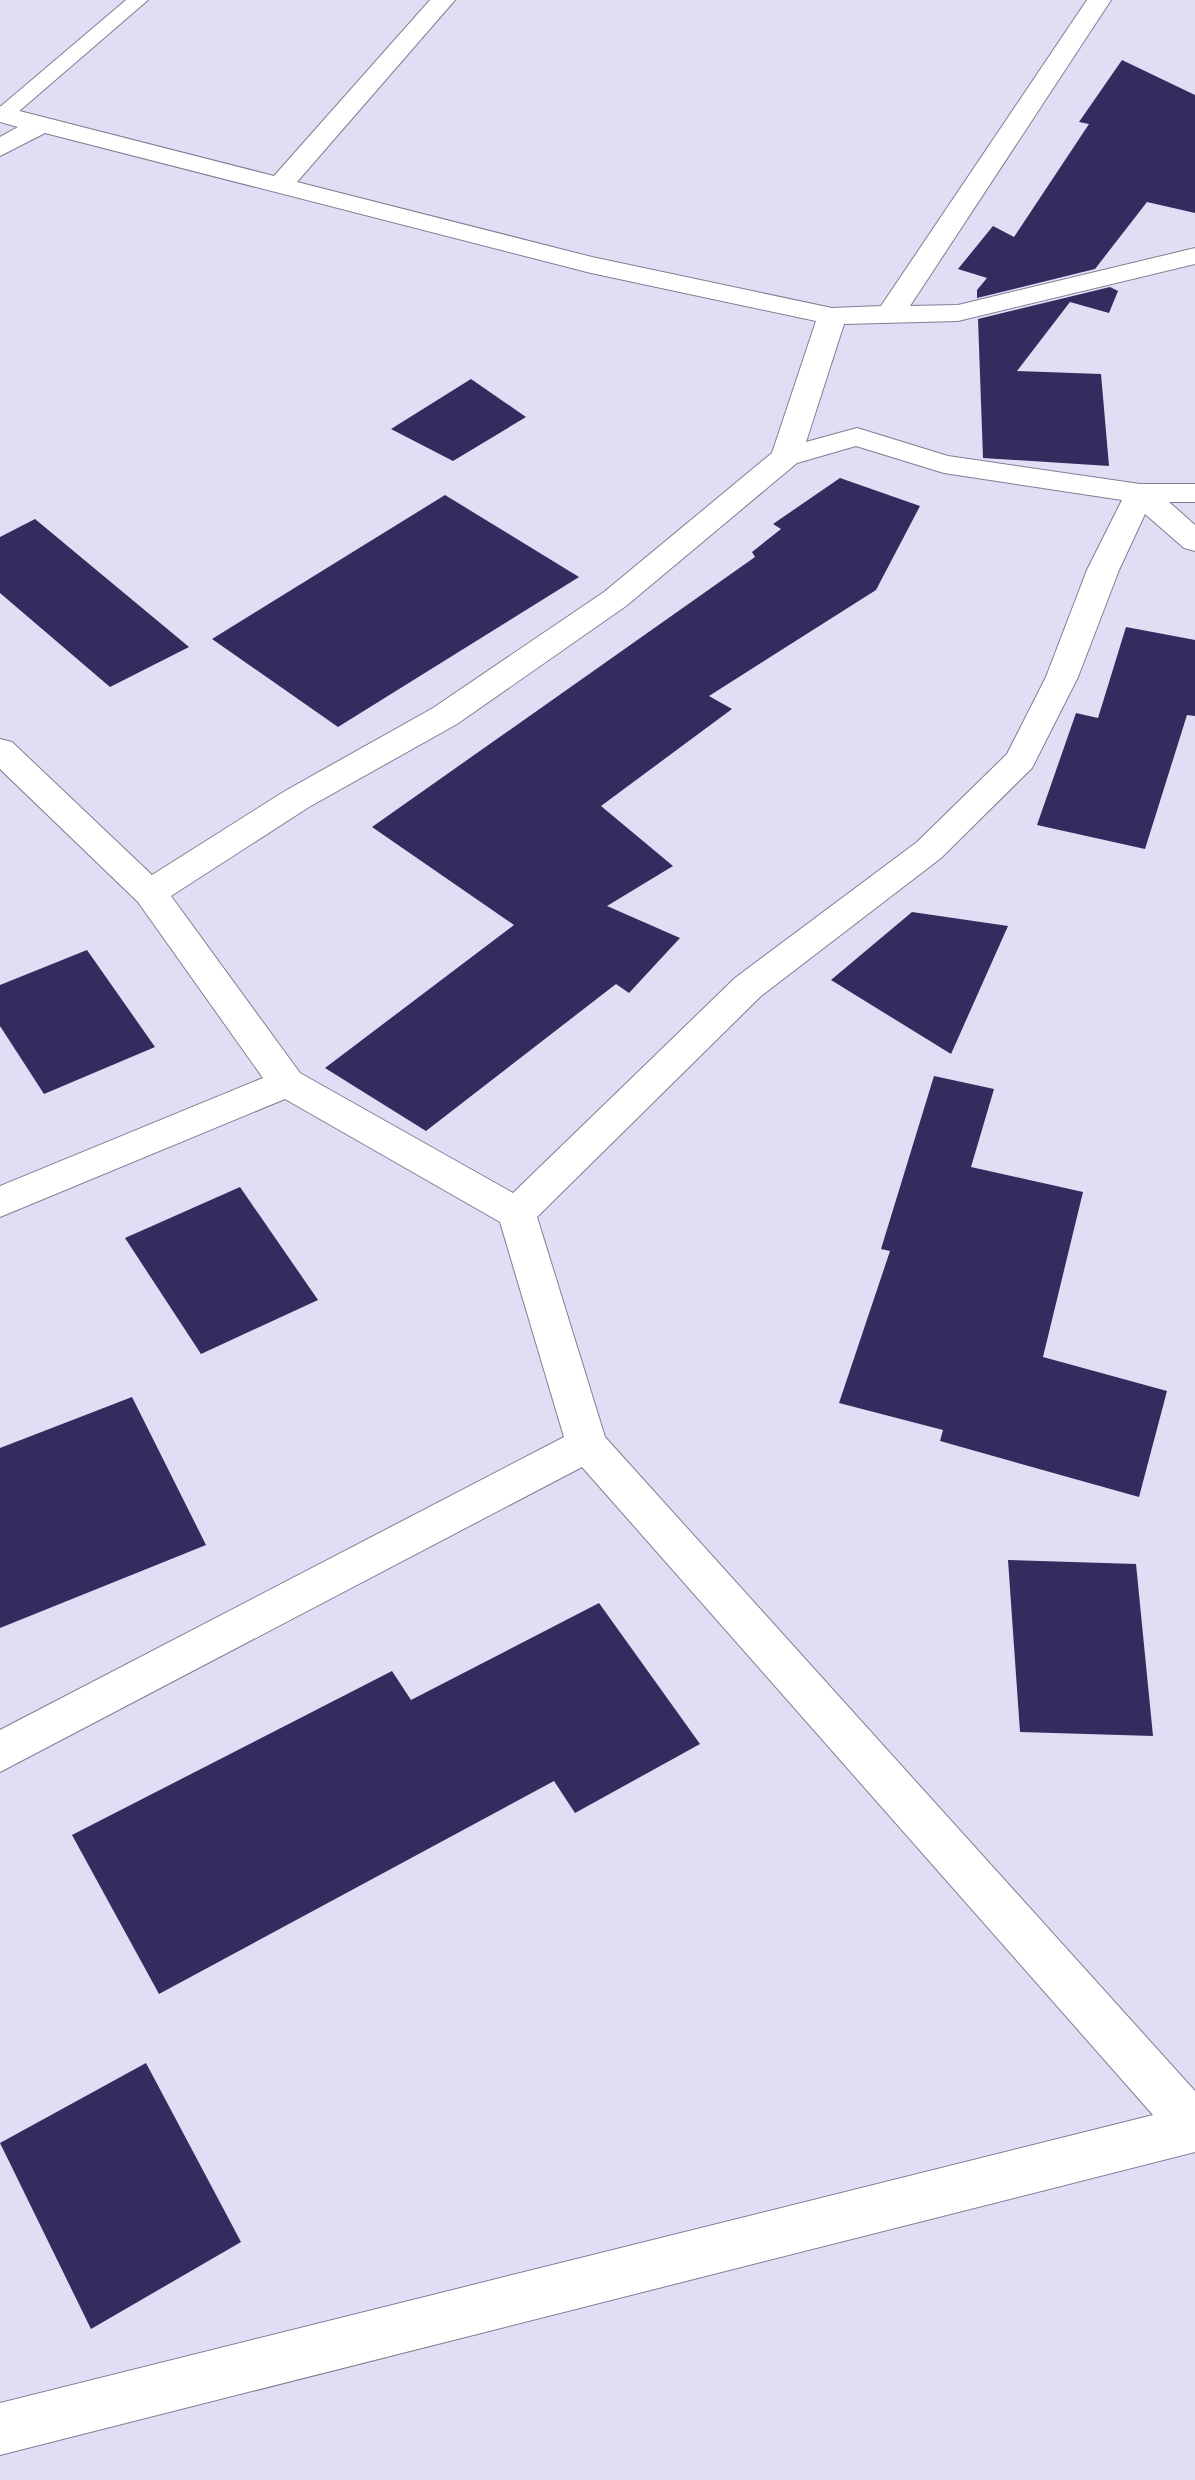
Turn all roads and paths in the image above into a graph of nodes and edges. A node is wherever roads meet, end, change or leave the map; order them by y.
1 (138, 0) edge
2 (443, 0) edge
3 (1099, 0) edge
4 (2, 115) edge
5 (40, 125) junction
6 (0, 149) edge
7 (279, 186) junction
8 (1195, 256) edge
9 (832, 316) junction
10 (888, 317) junction
11 (786, 457) junction
12 (1140, 493) junction
13 (1195, 493) edge
14 (1195, 541) edge
15 (0, 750) edge
16 (150, 893) junction
17 (287, 1083) junction
18 (0, 1202) edge
19 (517, 1213) junction
20 (587, 1445) junction
21 (0, 1752) edge
22 (1195, 2128) edge
23 (0, 2429) edge

1 - 4 lane
2 - 7 street
3 - 10 street
4 - 5 street
5 - 6 street
5 - 7 street
7 - 9 street
8 - 10 street
9 - 10 street
9 - 11 street
11 - 12 street
11 - 16 street
12 - 13 street
12 - 14 street
12 - 19 street
15 - 16 street
16 - 17 street
17 - 18 street
17 - 19 street
19 - 20 street
20 - 21 street
20 - 22 street
22 - 23 street

